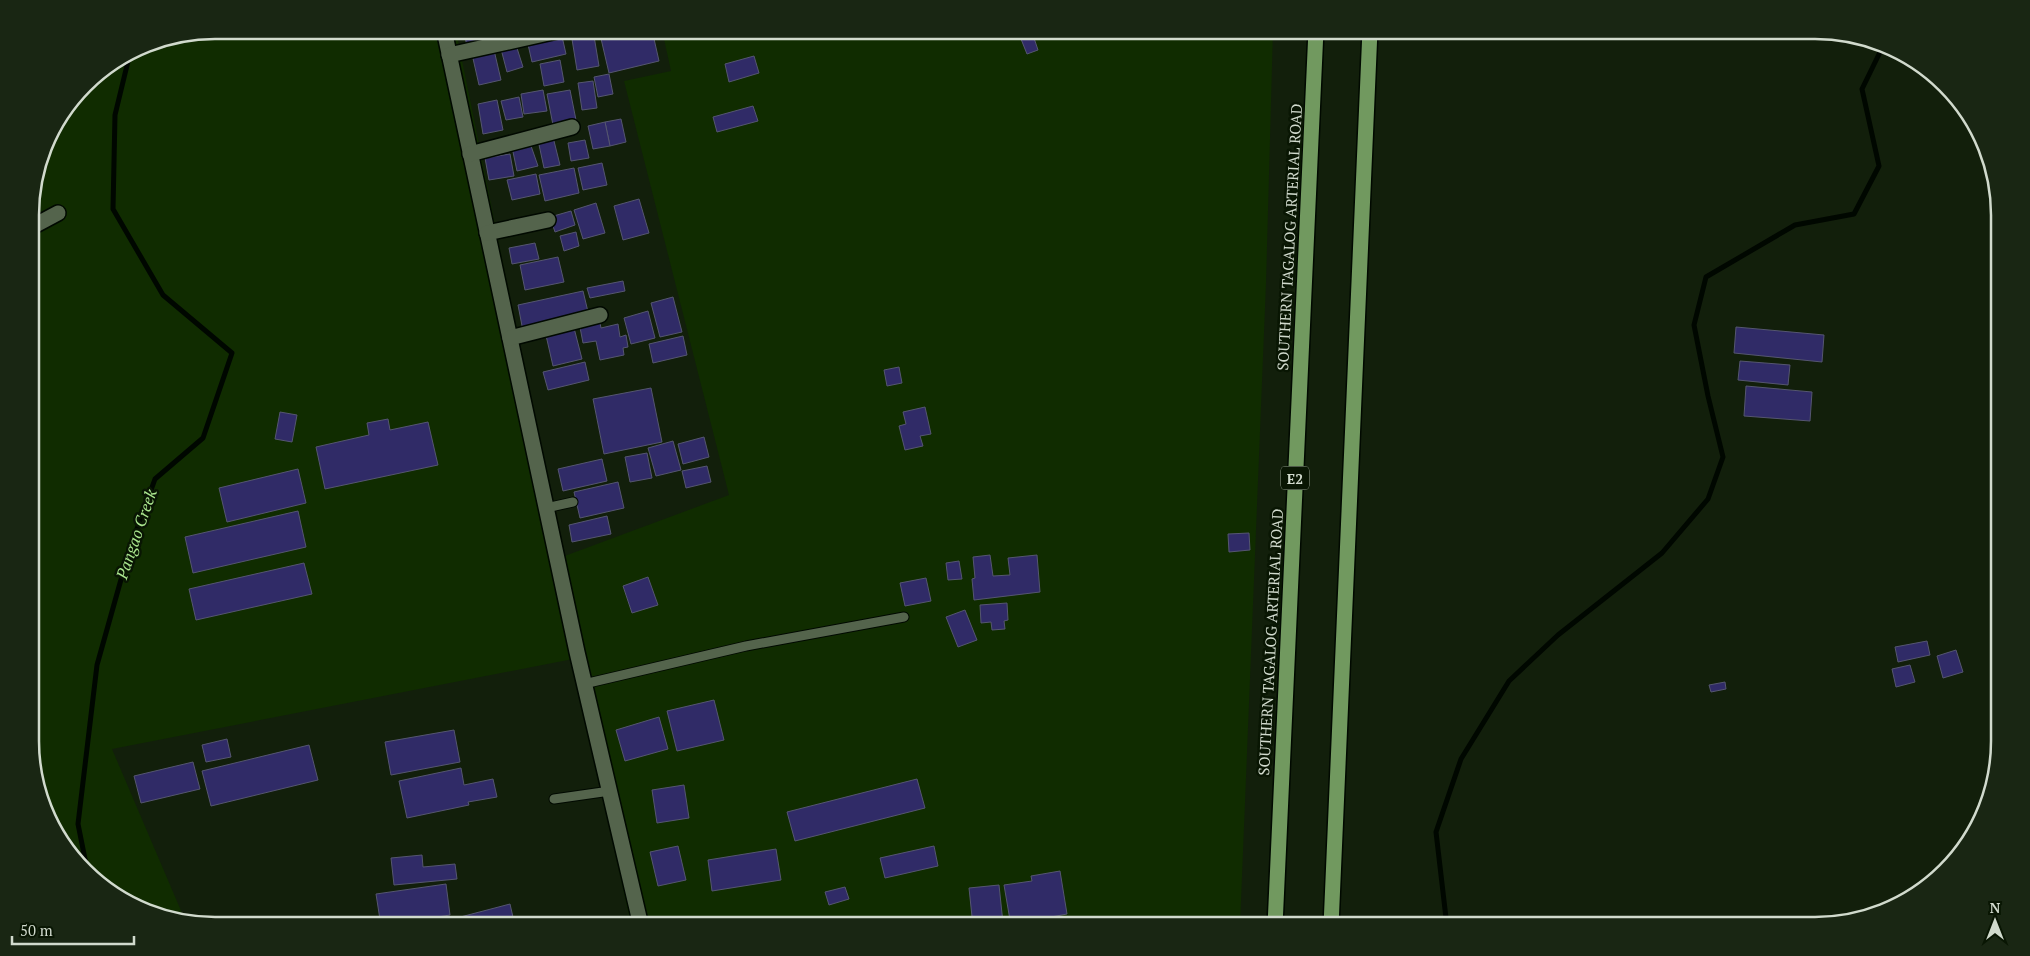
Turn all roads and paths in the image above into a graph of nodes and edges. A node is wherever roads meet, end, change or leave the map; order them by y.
1 (446, 39) edge
2 (521, 39) edge
3 (1316, 39) edge
4 (1370, 39) edge
5 (449, 55) junction
6 (572, 127) dead end
7 (470, 154) junction
8 (58, 213) dead end
9 (548, 220) dead end
10 (39, 223) edge
11 (487, 233) junction
12 (600, 315) dead end
13 (510, 338) junction
14 (573, 502) dead end
15 (546, 508) junction
16 (904, 617) dead end
17 (584, 684) junction
18 (610, 790) junction
19 (554, 799) dead end
20 (639, 917) edge
21 (1275, 917) edge
22 (1331, 917) edge

1 - 5 street
2 - 5 street
3 - 21 highway, SOUTHERN TAGALOG ARTERIAL ROAD / E2
4 - 22 highway
5 - 7 street
6 - 7 street
7 - 11 street
8 - 10 street
9 - 11 street
11 - 13 street
12 - 13 street
13 - 15 street
14 - 15 lane
15 - 17 street
16 - 17 lane
17 - 18 street
18 - 19 lane
18 - 20 street

